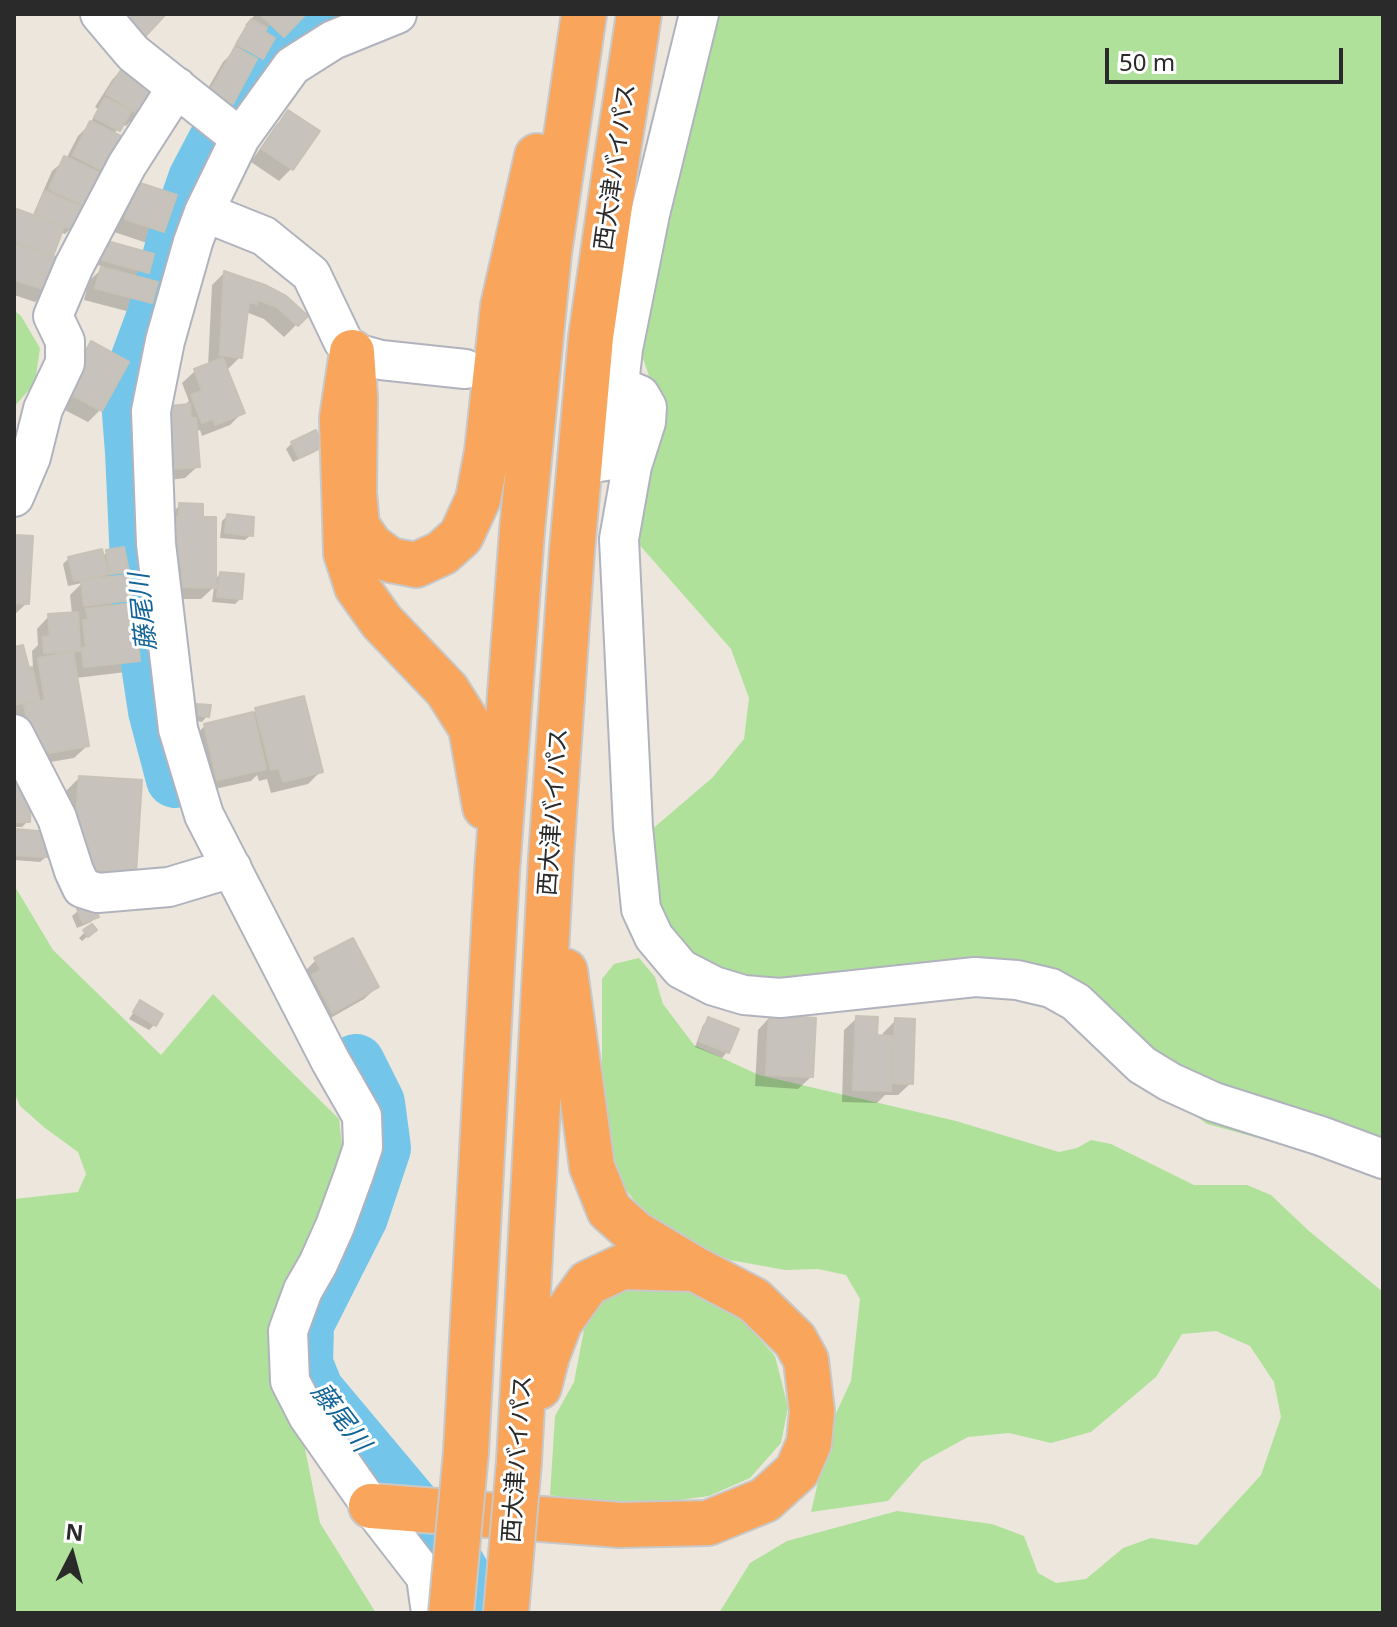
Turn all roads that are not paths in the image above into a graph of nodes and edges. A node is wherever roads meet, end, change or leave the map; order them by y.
1 (100, 14) edge
2 (397, 14) edge
3 (569, 14) edge
4 (584, 14) edge
5 (639, 14) edge
6 (699, 14) edge
7 (177, 87) junction
8 (240, 138) junction
9 (204, 212) junction
10 (352, 352) junction
11 (465, 369) dead end
12 (628, 390) dead end
13 (580, 465) junction
14 (14, 497) edge
15 (14, 734) edge
16 (551, 858) junction
17 (220, 872) junction
18 (497, 872) junction
19 (1383, 1159) edge
20 (695, 1269) junction
21 (519, 1462) junction
22 (377, 1507) junction
23 (429, 1595) edge
24 (450, 1613) edge
25 (506, 1613) edge

1 - 7 street
2 - 8 street
3 - 10 highway
4 - 18 highway
5 - 13 highway, 西大津バイパス
6 - 13 street
7 - 8 street
7 - 14 street
8 - 9 street
9 - 10 street
9 - 17 street
10 - 11 street
10 - 18 highway
12 - 19 street
13 - 16 highway, 西大津バイパス
15 - 17 street
16 - 20 highway
16 - 21 highway, 西大津バイパス
17 - 22 street
18 - 24 highway, bridge
20 - 21 highway
20 - 22 highway
21 - 25 highway, 西大津バイパス, bridge
22 - 23 street
23 - 24 street

